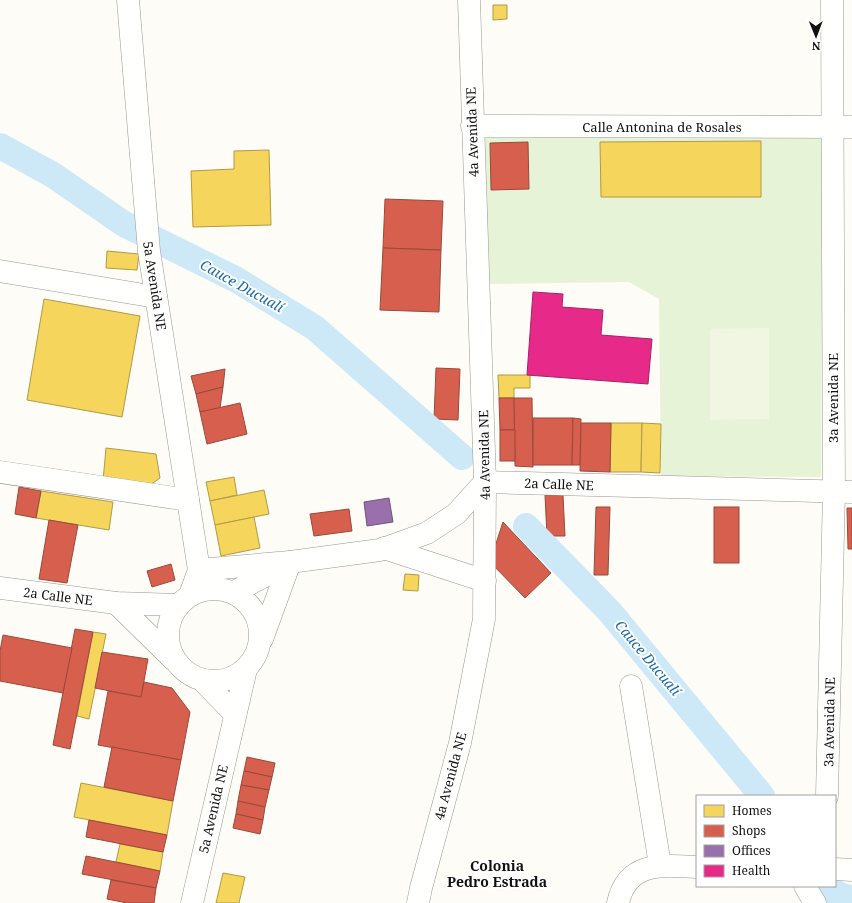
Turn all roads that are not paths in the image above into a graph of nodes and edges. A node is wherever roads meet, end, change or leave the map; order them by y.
1 (128, 0) edge
2 (468, 0) edge
3 (832, 0) edge
4 (472, 126) junction
5 (842, 127) edge
6 (0, 271) edge
7 (156, 297) junction
8 (0, 472) edge
9 (485, 482) junction
10 (843, 492) edge
11 (188, 500) junction
12 (384, 548) junction
13 (290, 562) junction
14 (199, 570) junction
15 (485, 581) junction
16 (0, 588) edge
17 (226, 590) junction
18 (184, 600) junction
19 (116, 603) junction
20 (260, 642) junction
21 (177, 663) junction
22 (246, 669) junction
23 (202, 680) junction
24 (631, 686) dead end
25 (235, 714) junction
26 (827, 795) edge
27 (660, 865) junction
28 (696, 867) edge
29 (836, 869) edge
30 (852, 870) edge
31 (806, 887) edge
32 (192, 903) edge
33 (418, 903) edge
34 (618, 903) edge
35 (815, 903) edge

1 - 7 street, 5a Avenida NE
2 - 4 street, 4a Avenida NE
3 - 5 street, 3a Avenida NE
4 - 5 street, Calle Antonina de Rosales
4 - 9 street, 4a Avenida NE
5 - 10 street, 3a Avenida NE
6 - 7 street
7 - 11 street, 5a Avenida NE
8 - 11 street
9 - 10 street, 2a Calle NE
9 - 12 street
9 - 15 street, 4a Avenida NE
10 - 26 street, 3a Avenida NE
11 - 14 street, 5a Avenida NE
12 - 13 street
12 - 15 street
13 - 14 street
13 - 17 street
13 - 20 street
14 - 17 street
14 - 18 street
15 - 33 street, 4a Avenida NE
16 - 19 street, 2a Calle NE
17 - 18 street
17 - 20 street
18 - 19 street, 2a Calle NE
18 - 21 street
19 - 21 street
20 - 22 street
21 - 23 street
22 - 23 street
22 - 25 street, 5a Avenida NE
23 - 25 street
24 - 27 street
25 - 32 street, 5a Avenida NE
27 - 28 street
27 - 34 street
29 - 30 street
31 - 35 street

